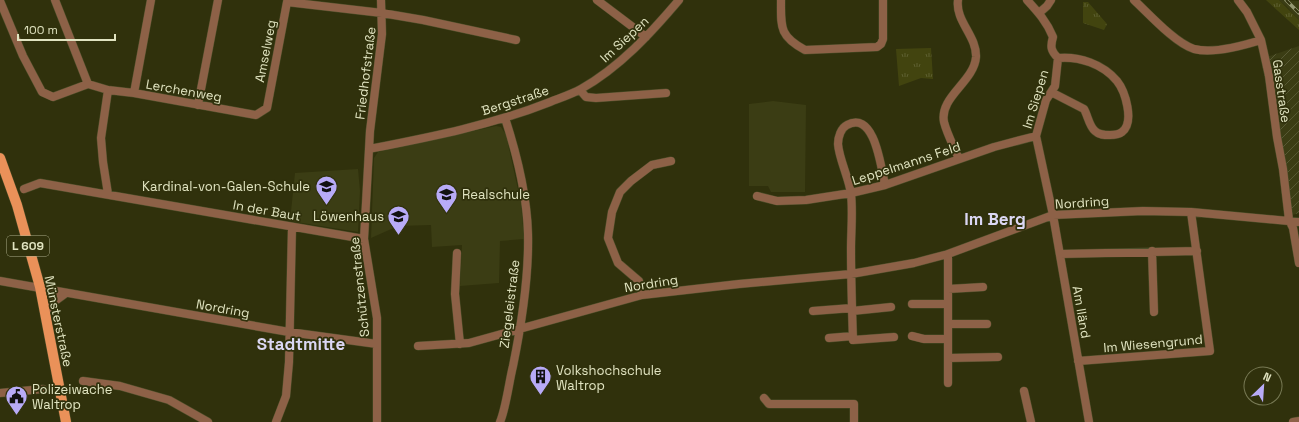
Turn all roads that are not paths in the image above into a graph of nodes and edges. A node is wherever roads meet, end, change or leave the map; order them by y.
1 (55, 0) edge
2 (151, 0) edge
3 (218, 0) edge
4 (381, 0) edge
5 (597, 0) edge
6 (679, 0) edge
7 (781, 0) edge
8 (883, 0) edge
9 (958, 0) edge
10 (1027, 0) edge
11 (1051, 0) edge
12 (1134, 0) edge
13 (1238, 0) edge
14 (0, 1) edge
15 (382, 13) junction
16 (1040, 13) junction
17 (646, 37) junction
18 (516, 40) dead end
19 (1261, 40) junction
20 (1058, 58) junction
21 (88, 84) junction
22 (108, 90) junction
23 (580, 90) junction
24 (1051, 92) junction
25 (134, 93) junction
26 (666, 93) dead end
27 (198, 105) junction
28 (256, 115) joint
29 (505, 118) junction
30 (1036, 136) junction
31 (369, 149) junction
32 (0, 158) edge
33 (959, 158) junction
34 (671, 162) dead end
35 (885, 185) junction
36 (24, 189) dead end
37 (851, 193) junction
38 (108, 194) junction
39 (757, 196) dead end
40 (1192, 212) junction
41 (1053, 215) junction
42 (1289, 220) junction
43 (1299, 222) edge
44 (292, 227) junction
45 (364, 239) junction
46 (1152, 250) junction
47 (1197, 250) junction
48 (457, 253) dead end
49 (948, 254) junction
50 (1060, 254) junction
51 (1299, 262) edge
52 (851, 274) junction
53 (0, 281) edge
54 (40, 287) junction
55 (983, 288) dead end
56 (948, 289) junction
57 (66, 293) junction
58 (642, 294) junction
59 (912, 304) dead end
60 (948, 304) junction
61 (891, 307) dead end
62 (852, 309) junction
63 (813, 311) dead end
64 (45, 312) junction
65 (1154, 312) dead end
66 (948, 324) junction
67 (987, 324) dead end
68 (521, 330) junction
69 (289, 332) junction
70 (853, 336) junction
71 (912, 336) dead end
72 (829, 338) dead end
73 (894, 338) dead end
74 (948, 339) junction
75 (377, 344) junction
76 (460, 344) junction
77 (418, 346) dead end
78 (998, 357) dead end
79 (948, 358) junction
80 (1078, 361) junction
81 (83, 381) dead end
82 (948, 383) dead end
83 (43, 389) dead end
84 (1024, 390) dead end
85 (0, 393) edge
86 (764, 398) dead end
87 (1299, 421) edge
88 (66, 422) edge
89 (208, 422) edge
90 (276, 422) edge
91 (377, 422) edge
92 (500, 422) edge
93 (854, 422) edge
94 (1031, 422) edge
95 (1088, 422) edge
96 (1293, 422) edge

1 - 21 street
2 - 25 street
3 - 27 street
4 - 15 street, Friedhofstraße
5 - 17 street
6 - 17 street, Im Siepen
7 - 8 street
9 - 33 street
10 - 16 street, Im Siepen
11 - 16 street
12 - 19 street
13 - 19 street, Gasstraße
14 - 21 street
15 - 18 street, Amselweg
15 - 28 street, Amselweg
15 - 31 street, Friedhofstraße
16 - 20 street, Im Siepen
17 - 23 street, Im Siepen
19 - 42 street, Gasstraße
20 - 24 street, Im Siepen
20 - 24 street
21 - 22 street, Lerchenweg
22 - 25 street, Lerchenweg
22 - 38 street
23 - 26 street
23 - 29 street, Bergstraße
24 - 30 street, Im Siepen
25 - 27 street, Lerchenweg
27 - 28 street, Lerchenweg
29 - 31 street, Bergstraße
29 - 68 street, Ziegeleistraße
30 - 33 street, Leppelmanns Feld
30 - 41 street, Im Siepen
31 - 45 street, Schützenstraße
32 - 54 main road, Münsterstraße / L 609
33 - 35 street, Leppelmanns Feld
34 - 58 street
35 - 37 street, Leppelmanns Feld
35 - 37 street
36 - 38 street, In der Baut
37 - 39 street, Leppelmanns Feld
37 - 52 street
38 - 44 street, In der Baut
40 - 41 street, Nordring
40 - 42 street, Nordring
40 - 47 street, Im Wiesengrund
41 - 49 street, Nordring
41 - 50 street, Am Iländ
42 - 43 street, Nordring
42 - 51 street, Gasstraße
44 - 45 street, In der Baut
44 - 69 street
45 - 75 street, Schützenstraße
46 - 47 street
46 - 50 street
46 - 65 street
47 - 80 street, Im Wiesengrund
48 - 76 street
49 - 52 street, Nordring
49 - 56 street
50 - 80 street, Am Iländ
52 - 58 street, Nordring
52 - 62 street
53 - 54 street, Nordring
54 - 57 street, Nordring
54 - 64 main road, Münsterstraße / L 609
55 - 56 street
56 - 60 street
57 - 64 street
57 - 69 street, Nordring
58 - 68 street, Nordring
59 - 60 street
60 - 66 street
61 - 62 street
62 - 63 street
62 - 70 street
64 - 88 main road, Münsterstraße / L 609
66 - 67 street
66 - 74 street
68 - 76 street, Nordring
68 - 92 street, Ziegeleistraße
69 - 75 street, Nordring
69 - 90 street
70 - 72 street
70 - 73 street
71 - 74 street
74 - 79 street
75 - 91 street, Schützenstraße
76 - 77 street, Nordring
78 - 79 street
79 - 82 street
80 - 95 street, Am Iländ
81 - 89 street
83 - 85 street
84 - 94 street
86 - 93 street
87 - 96 street

